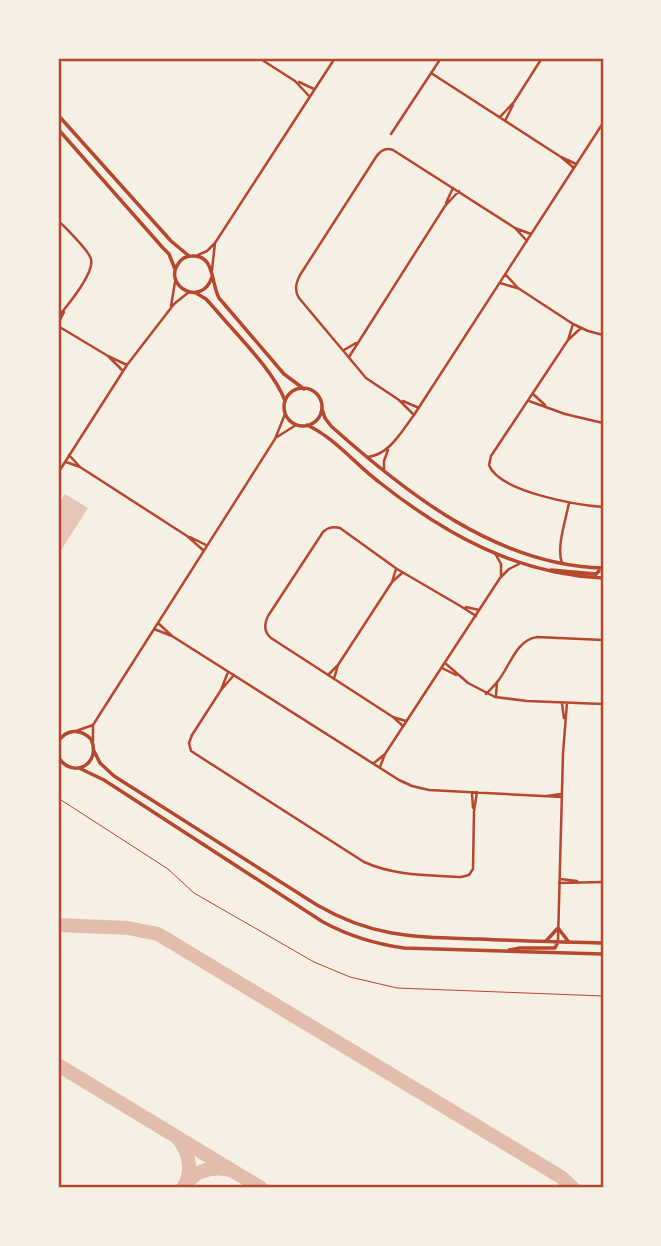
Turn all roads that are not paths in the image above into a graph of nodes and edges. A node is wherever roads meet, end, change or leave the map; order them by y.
1 (259, 58) edge
2 (335, 58) edge
3 (441, 58) edge
4 (542, 58) edge
5 (431, 73) junction
6 (295, 81) junction
7 (314, 89) junction
8 (309, 96) junction
9 (514, 102) junction
10 (58, 115) edge
11 (500, 117) junction
12 (505, 121) junction
13 (603, 123) edge
14 (58, 129) edge
15 (391, 134) dead end
16 (561, 157) junction
17 (576, 164) junction
18 (573, 168) junction
19 (453, 188) junction
20 (458, 191) junction
21 (445, 206) junction
22 (58, 220) edge
23 (515, 228) junction
24 (532, 234) junction
25 (527, 241) junction
26 (215, 243) junction
27 (189, 256) junction
28 (195, 256) junction
29 (212, 270) junction
30 (175, 271) junction
31 (506, 275) junction
32 (175, 276) junction
33 (212, 277) junction
34 (500, 284) junction
35 (517, 288) junction
36 (189, 292) junction
37 (196, 293) junction
38 (65, 309) junction
39 (170, 309) junction
40 (58, 317) edge
41 (573, 324) junction
42 (58, 325) edge
43 (581, 328) junction
44 (603, 335) edge
45 (568, 340) junction
46 (359, 341) junction
47 (343, 351) junction
48 (108, 356) junction
49 (349, 357) junction
50 (127, 365) junction
51 (123, 371) junction
52 (304, 388) junction
53 (533, 394) junction
54 (400, 400) junction
55 (528, 400) junction
56 (285, 401) junction
57 (419, 408) junction
58 (547, 408) junction
59 (322, 409) junction
60 (285, 414) junction
61 (414, 415) junction
62 (603, 423) edge
63 (296, 425) junction
64 (307, 425) junction
65 (275, 439) junction
66 (389, 447) junction
67 (69, 455) junction
68 (366, 457) junction
69 (65, 462) junction
70 (79, 467) junction
71 (383, 471) junction
72 (58, 473) edge
73 (569, 503) junction
74 (603, 508) edge
75 (187, 536) junction
76 (207, 546) junction
77 (204, 550) junction
78 (496, 555) junction
79 (562, 563) junction
80 (519, 564) junction
81 (601, 568) edge
82 (397, 569) junction
83 (542, 570) junction
84 (402, 572) junction
85 (500, 578) junction
86 (603, 578) edge
87 (392, 582) junction
88 (463, 607) junction
89 (479, 611) junction
90 (475, 616) junction
91 (158, 624) junction
92 (154, 629) junction
93 (172, 636) junction
94 (603, 640) edge
95 (445, 663) junction
96 (338, 665) junction
97 (442, 668) junction
98 (228, 671) junction
99 (328, 674) junction
100 (234, 676) junction
101 (459, 676) junction
102 (334, 679) junction
103 (497, 682) junction
104 (221, 690) junction
105 (486, 694) junction
106 (495, 697) junction
107 (561, 703) junction
108 (567, 704) junction
109 (603, 704) edge
110 (393, 717) junction
111 (406, 721) junction
112 (564, 721) junction
113 (93, 725) junction
114 (403, 726) junction
115 (75, 731) junction
116 (60, 732) dead end
117 (67, 733) junction
118 (58, 742) edge
119 (93, 743) junction
120 (94, 751) junction
121 (385, 754) junction
122 (58, 757) edge
123 (373, 764) junction
124 (79, 768) junction
125 (379, 768) junction
126 (471, 792) junction
127 (477, 793) junction
128 (562, 796) junction
129 (58, 798) edge
130 (474, 811) junction
131 (559, 881) junction
132 (603, 882) edge
133 (558, 928) junction
134 (544, 942) junction
135 (558, 942) junction
136 (569, 942) junction
137 (603, 943) edge
138 (504, 952) junction
139 (603, 954) edge
140 (603, 996) edge

1 - 6 street
2 - 7 street
3 - 5 street
4 - 9 street
5 - 11 street
5 - 15 street
6 - 7 street
6 - 8 street
7 - 8 street
8 - 26 street
9 - 11 street
9 - 12 street
10 - 27 main road
11 - 12 street
12 - 16 street
13 - 17 street
14 - 30 main road
16 - 17 street
16 - 18 street
17 - 18 street
18 - 24 street
19 - 20 street
19 - 21 street
19 - 47 street
20 - 21 street
20 - 23 street
21 - 46 street
22 - 38 street
23 - 24 street
23 - 25 street
24 - 25 street
25 - 31 street
26 - 28 street
26 - 29 street
27 - 28 main road
27 - 30 main road
28 - 29 main road
29 - 33 main road
30 - 32 main road
31 - 34 street
31 - 35 street
32 - 36 main road
32 - 39 street
33 - 37 main road
33 - 52 main road
34 - 35 street
34 - 57 street
35 - 41 street
36 - 37 main road
36 - 39 street
37 - 56 main road
38 - 40 street
38 - 42 street
39 - 50 street
41 - 43 street
41 - 45 street
42 - 48 street
43 - 44 street
43 - 45 street
45 - 53 street
46 - 47 street
46 - 49 street
47 - 49 street
48 - 50 street
48 - 51 street
49 - 54 street
50 - 51 street
51 - 67 street
52 - 56 main road
52 - 59 main road
53 - 55 street
53 - 58 street
54 - 57 street
54 - 61 street
55 - 58 street
55 - 73 street
56 - 60 main road
57 - 61 street
58 - 62 street
59 - 64 main road
59 - 68 main road
60 - 63 main road
60 - 65 street
61 - 66 street
63 - 64 main road
63 - 65 street
64 - 78 main road
65 - 76 street
66 - 68 street
66 - 71 street
67 - 69 street
67 - 70 street
68 - 71 main road
69 - 70 street
69 - 72 street
70 - 75 street
71 - 79 main road
73 - 74 street
73 - 79 street
75 - 76 street
75 - 77 street
76 - 77 street
77 - 91 street
78 - 80 main road
78 - 85 street
79 - 81 main road
80 - 83 main road
80 - 85 street
81 - 83 main road
82 - 84 street
82 - 87 street
82 - 99 street
83 - 86 main road
84 - 87 street
84 - 88 street
85 - 89 street
87 - 96 street
88 - 89 street
88 - 90 street
89 - 90 street
90 - 95 street
91 - 92 street
91 - 93 street
92 - 93 street
92 - 113 street
93 - 98 street
94 - 103 street
95 - 97 street
95 - 101 street
96 - 99 street
96 - 102 street
97 - 101 street
97 - 111 street
98 - 100 street
98 - 104 street
99 - 102 street
100 - 104 street
100 - 123 street
101 - 105 street
102 - 110 street
103 - 105 street
103 - 106 street
104 - 130 street
105 - 106 street
106 - 107 street
107 - 108 street
107 - 112 street
108 - 109 street
108 - 112 street
110 - 111 street
110 - 114 street
111 - 114 street
112 - 128 street
113 - 115 street
113 - 119 street
114 - 121 street
115 - 117 main road
115 - 119 main road
116 - 117 main road
117 - 118 main road
119 - 120 main road
120 - 124 main road
120 - 134 main road
121 - 123 street
121 - 125 street
122 - 124 main road
123 - 125 street
124 - 138 main road
125 - 126 street
126 - 127 street
126 - 130 street
127 - 128 street
127 - 130 street
128 - 131 street
129 - 140 lane
131 - 132 street
131 - 133 street
133 - 134 main road
133 - 135 street
133 - 136 main road
134 - 135 main road
135 - 136 main road
135 - 138 main road
136 - 137 main road
138 - 139 main road

